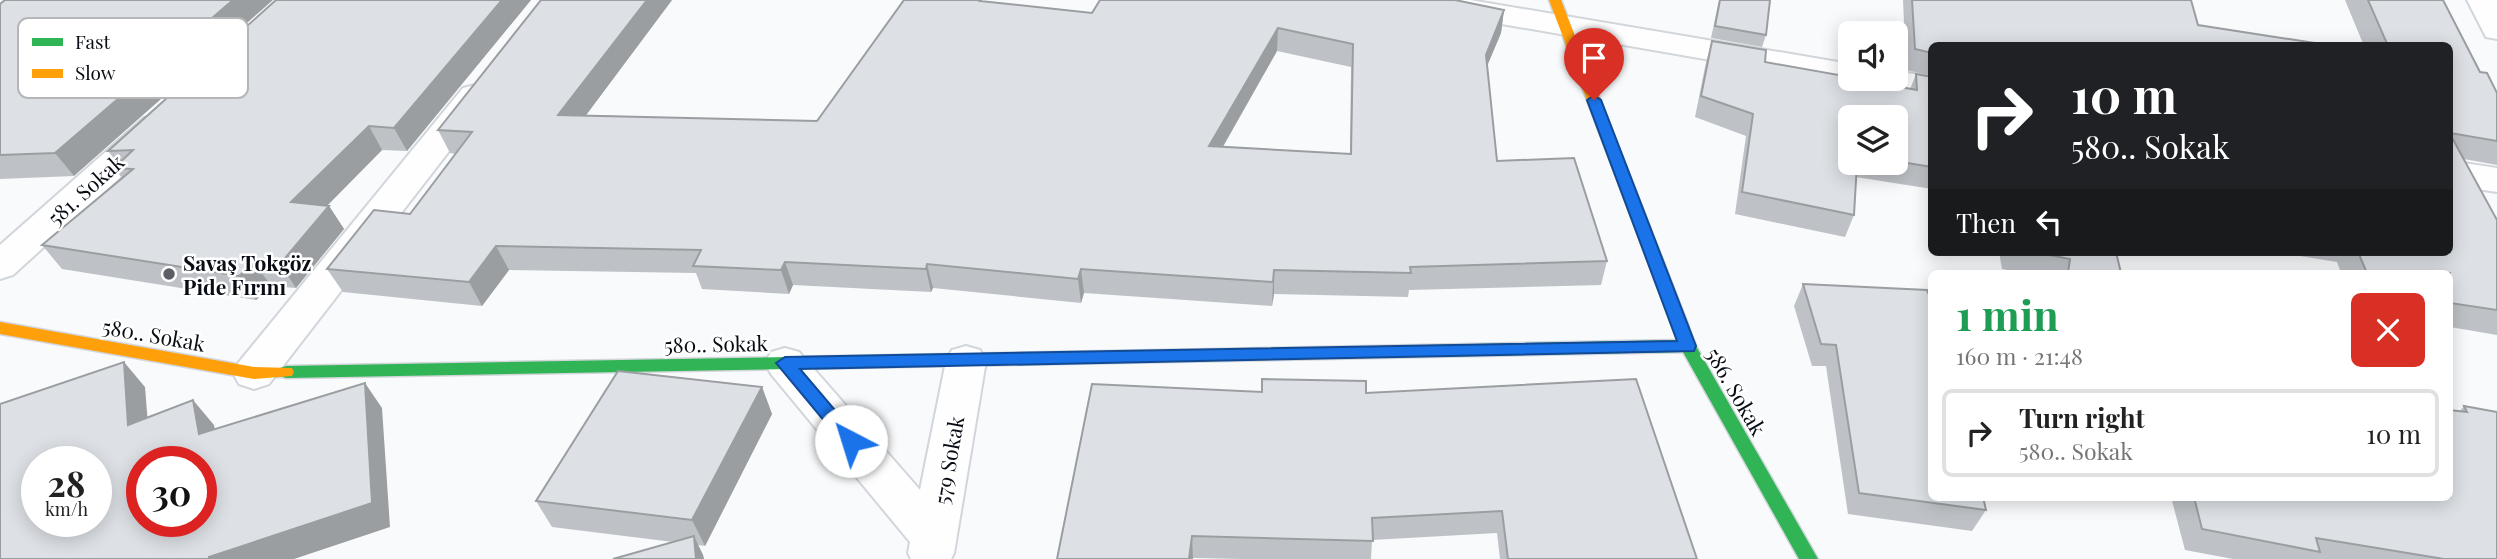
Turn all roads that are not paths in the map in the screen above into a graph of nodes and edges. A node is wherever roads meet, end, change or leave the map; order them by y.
1 (1415, 0) edge
2 (2482, 0) edge
3 (1560, 13) edge
4 (2497, 30) edge
5 (498, 65) edge
6 (1838, 71) edge
7 (1908, 83) edge
8 (1928, 86) edge
9 (183, 101) edge
10 (2453, 173) edge
11 (2497, 180) edge
12 (0, 266) edge
13 (0, 328) edge
14 (1688, 346) junction
15 (965, 360) junction
16 (785, 363) junction
17 (254, 373) junction
18 (932, 548) edge
19 (1809, 559) edge

1 - 3 street
2 - 4 street
3 - 6 street
3 - 14 street, 586. Sokak
5 - 17 street
7 - 8 street
9 - 12 street, 581. Sokak
10 - 11 street
13 - 17 street, 580.. Sokak
14 - 15 street, 580.. Sokak
14 - 19 street, 586. Sokak
15 - 16 street, 580.. Sokak
15 - 18 street, 579 Sokak
16 - 17 street, 580.. Sokak
16 - 18 street

